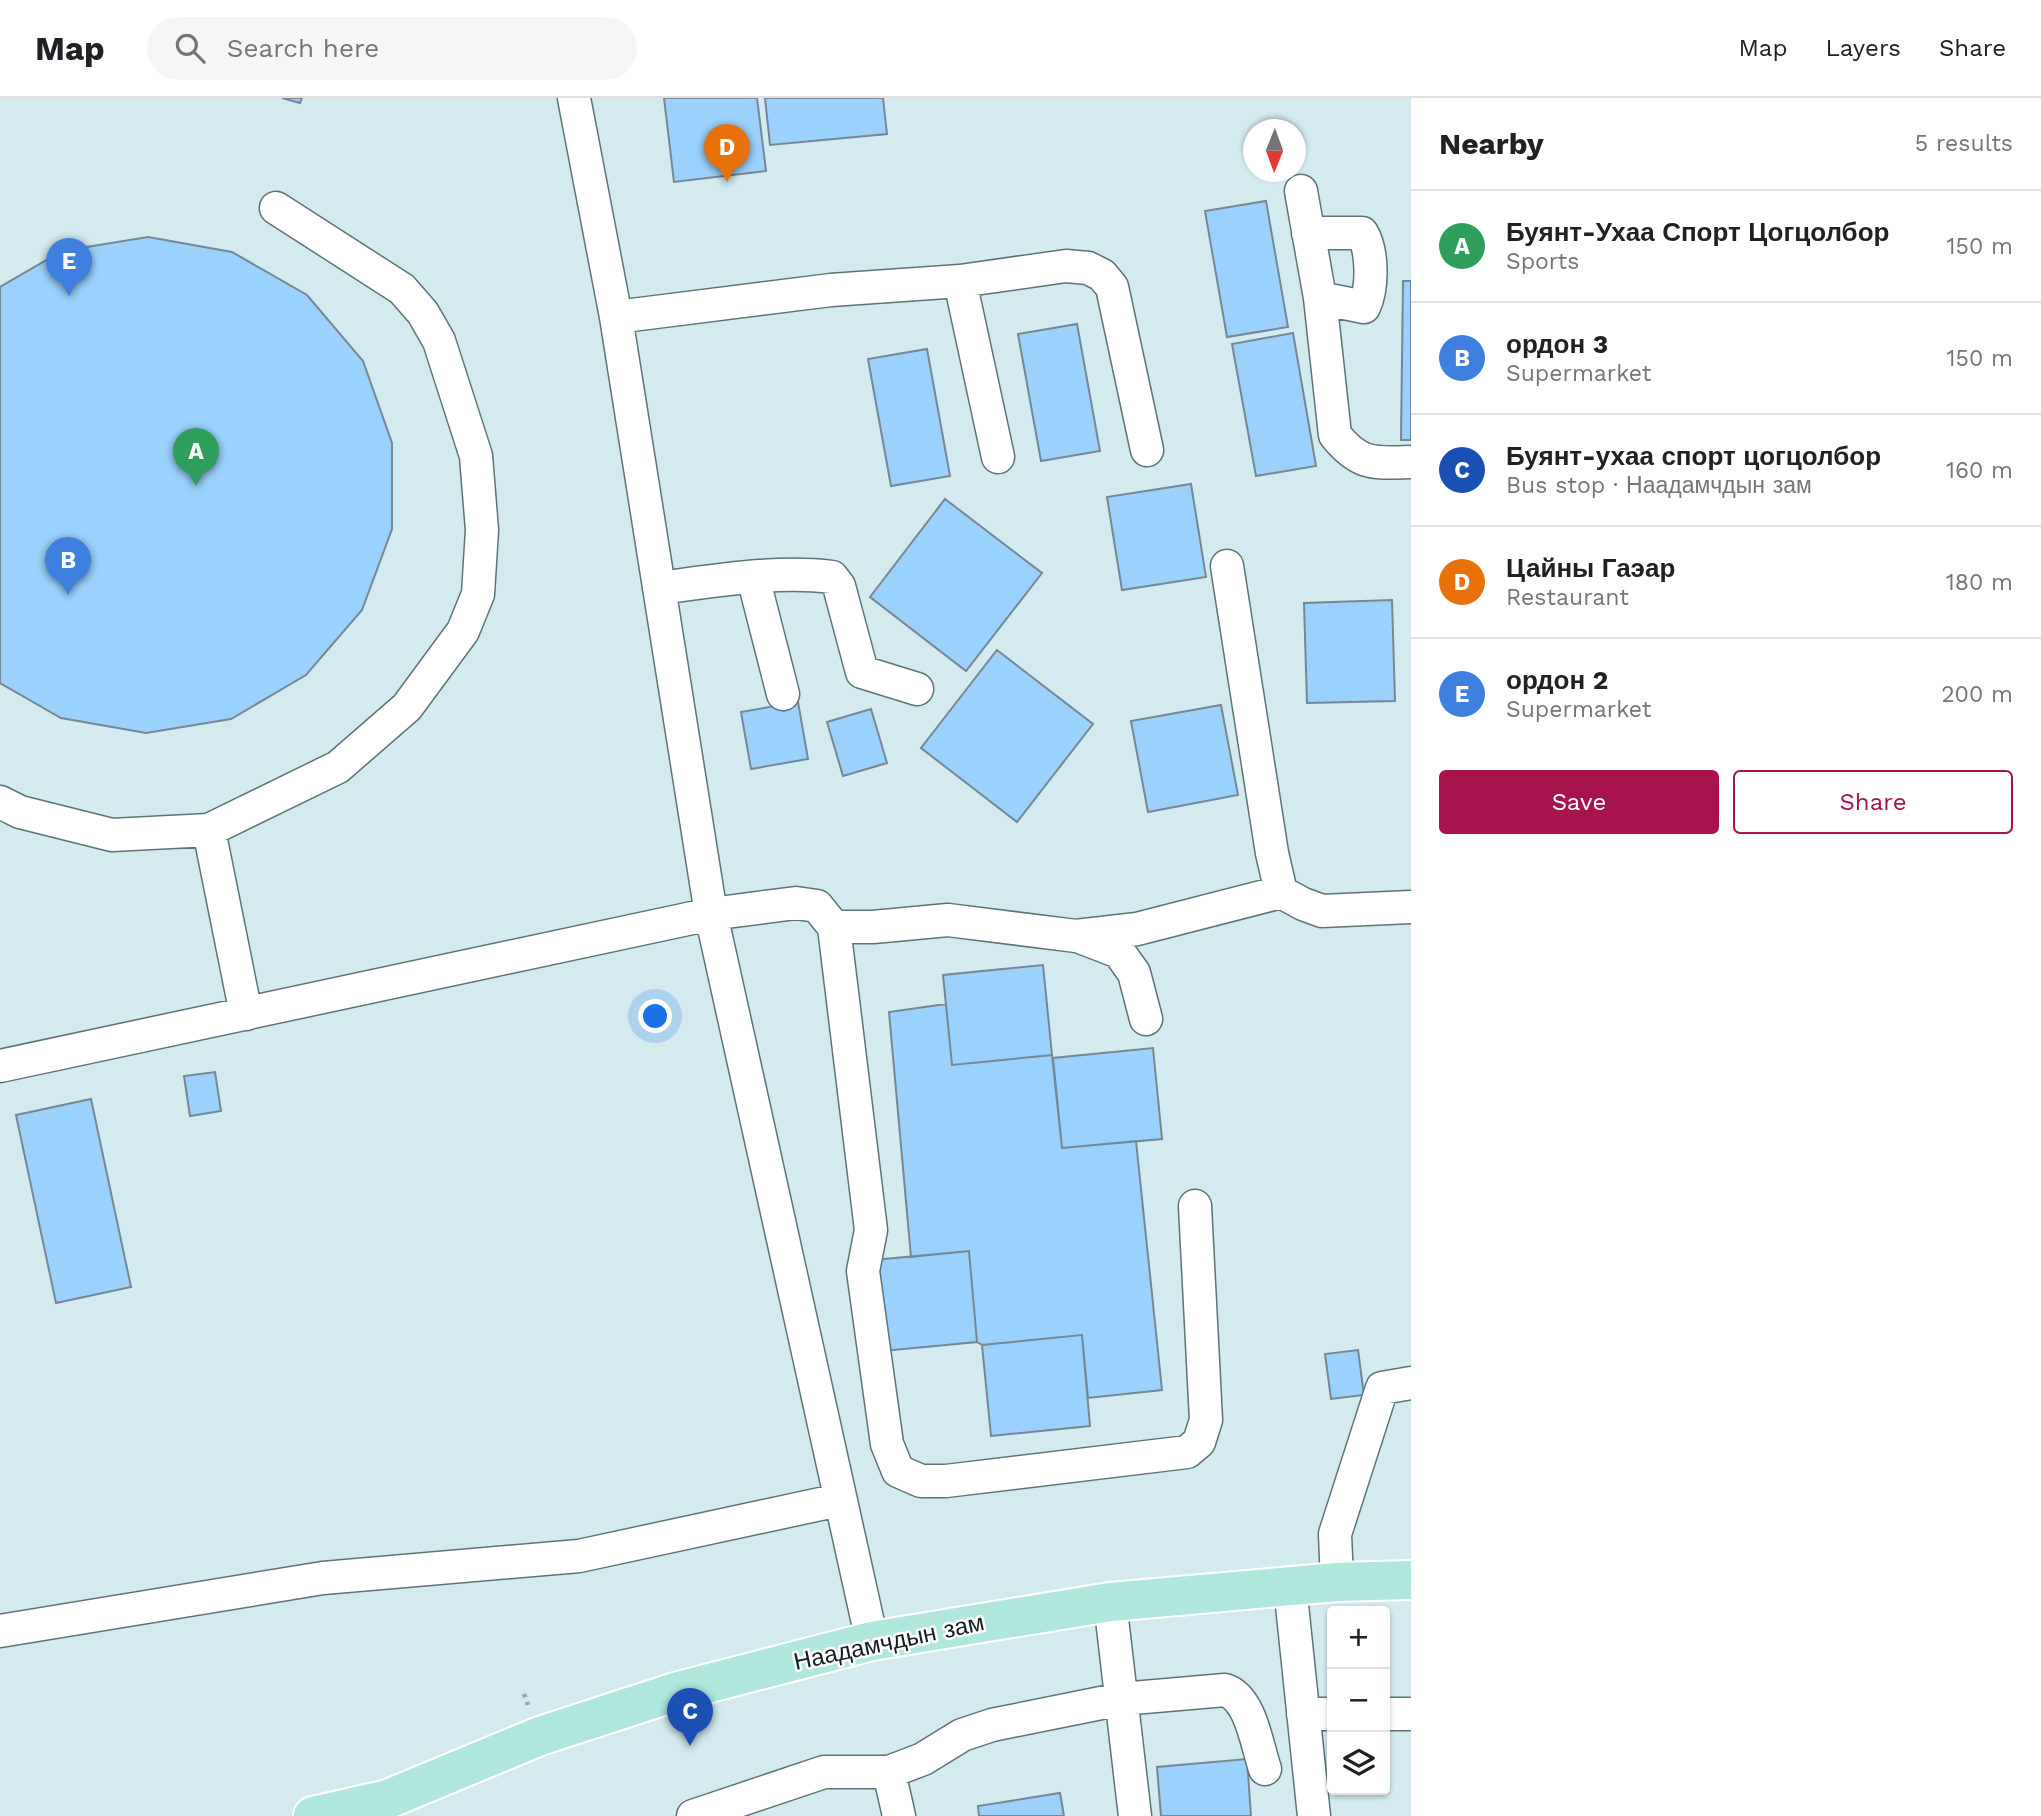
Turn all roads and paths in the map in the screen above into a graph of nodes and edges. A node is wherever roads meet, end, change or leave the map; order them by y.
1 (574, 98) edge
2 (1301, 191) dead end
3 (276, 208) dead end
4 (1308, 233) junction
5 (961, 281) junction
6 (1320, 298) junction
7 (616, 317) junction
8 (1147, 450) dead end
9 (998, 457) dead end
10 (1411, 462) edge
11 (1227, 566) dead end
12 (754, 577) junction
13 (659, 588) junction
14 (918, 689) dead end
15 (783, 694) dead end
16 (0, 802) edge
17 (209, 830) junction
18 (1281, 892) junction
19 (1411, 907) edge
20 (711, 914) junction
21 (834, 927) junction
22 (1076, 936) junction
23 (246, 1014) junction
24 (1146, 1019) dead end
25 (0, 1066) edge
26 (1195, 1206) dead end
27 (1411, 1383) edge
28 (839, 1500) junction
29 (1411, 1580) edge
30 (1336, 1582) junction
31 (1290, 1586) junction
32 (1110, 1602) junction
33 (0, 1630) edge
34 (872, 1641) junction
35 (1121, 1699) junction
36 (1317, 1714) edge
37 (1390, 1714) edge
38 (1411, 1714) edge
39 (1265, 1769) dead end
40 (889, 1772) junction
41 (377, 1808) edge
42 (313, 1816) edge
43 (693, 1816) edge
44 (899, 1816) edge
45 (1135, 1816) edge
46 (1314, 1816) edge

1 - 7 street
2 - 4 street
3 - 17 street
4 - 6 street
4 - 6 street
5 - 7 street
5 - 8 street
5 - 9 street
6 - 10 street
7 - 13 street
11 - 18 street
12 - 13 street
12 - 14 street
12 - 15 street
13 - 20 street
16 - 17 street
17 - 23 street
18 - 19 street
18 - 22 street
20 - 21 street
20 - 23 street
20 - 28 street
21 - 22 street
21 - 26 street
22 - 24 street
23 - 25 street
27 - 30 street
28 - 33 street
28 - 34 street
29 - 30 main road, Наадамчдын зам
30 - 31 main road, Наадамчдын зам
31 - 32 main road, Наадамчдын зам
31 - 36 street
32 - 34 main road, Наадамчдын зам
32 - 35 street
34 - 41 main road, Наадамчдын зам
35 - 39 street
35 - 40 street
35 - 45 street
36 - 46 street
37 - 38 street
40 - 43 street
40 - 44 street
41 - 42 main road, Наадамчдын зам

